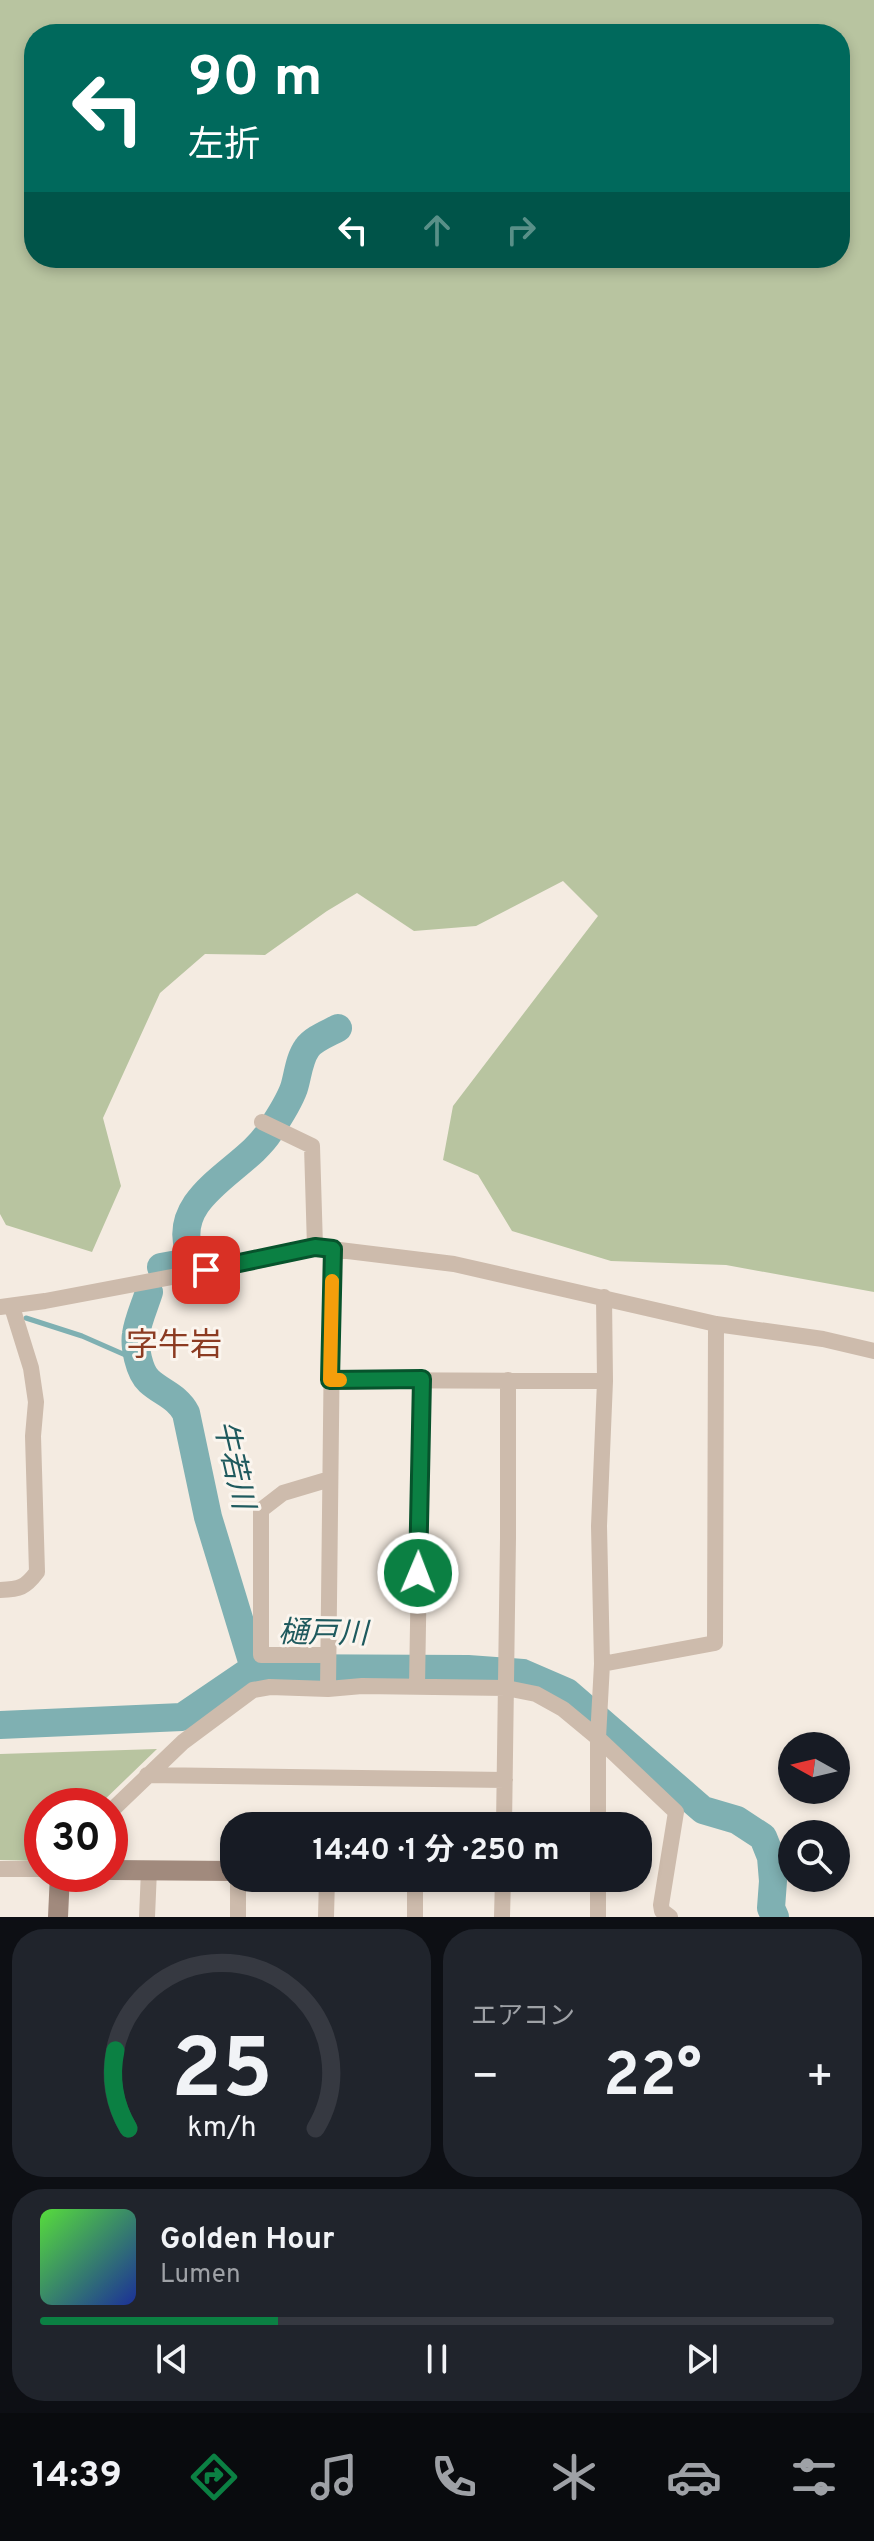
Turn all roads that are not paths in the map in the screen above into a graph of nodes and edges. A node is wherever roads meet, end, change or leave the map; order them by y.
1 (262, 1122) dead end
2 (315, 1247) junction
3 (333, 1249) junction
4 (604, 1297) junction
5 (6, 1307) edge
6 (716, 1324) junction
7 (874, 1351) edge
8 (422, 1379) junction
9 (330, 1380) junction
10 (508, 1380) junction
11 (605, 1381) junction
12 (330, 1479) junction
13 (0, 1590) edge
14 (328, 1657) junction
15 (602, 1664) junction
16 (417, 1686) junction
17 (506, 1688) junction
18 (328, 1689) junction
19 (598, 1738) junction
20 (147, 1775) junction
21 (505, 1780) junction
22 (128, 1794) edge
23 (504, 1812) edge
24 (598, 1812) edge
25 (0, 1869) edge
26 (24, 1869) edge
27 (128, 1870) edge
28 (149, 1870) junction
29 (220, 1871) edge
30 (59, 1892) edge
31 (238, 1892) edge
32 (327, 1892) edge
33 (415, 1892) edge
34 (503, 1892) edge
35 (598, 1892) edge
36 (58, 1917) edge
37 (147, 1917) edge
38 (238, 1917) edge
39 (326, 1917) edge
40 (415, 1917) edge
41 (502, 1917) edge
42 (598, 1917) edge
43 (670, 1917) edge

1 - 2 street
2 - 3 street
2 - 5 street
3 - 4 street
3 - 9 street
4 - 6 street
4 - 11 street
5 - 13 street
6 - 7 street
6 - 15 street
8 - 9 street
8 - 10 street
8 - 16 street
9 - 12 street
10 - 11 street
10 - 17 street
11 - 15 street
12 - 14 street
12 - 14 street
14 - 18 street
15 - 19 street
16 - 17 street
16 - 18 street
17 - 19 street
17 - 21 street
18 - 20 street
19 - 24 street
19 - 43 street
20 - 21 street
20 - 22 street
21 - 23 street
25 - 26 street
27 - 28 street
28 - 29 street
28 - 37 street
30 - 36 street
31 - 38 street
32 - 39 street
33 - 40 street
34 - 41 street
35 - 42 street

